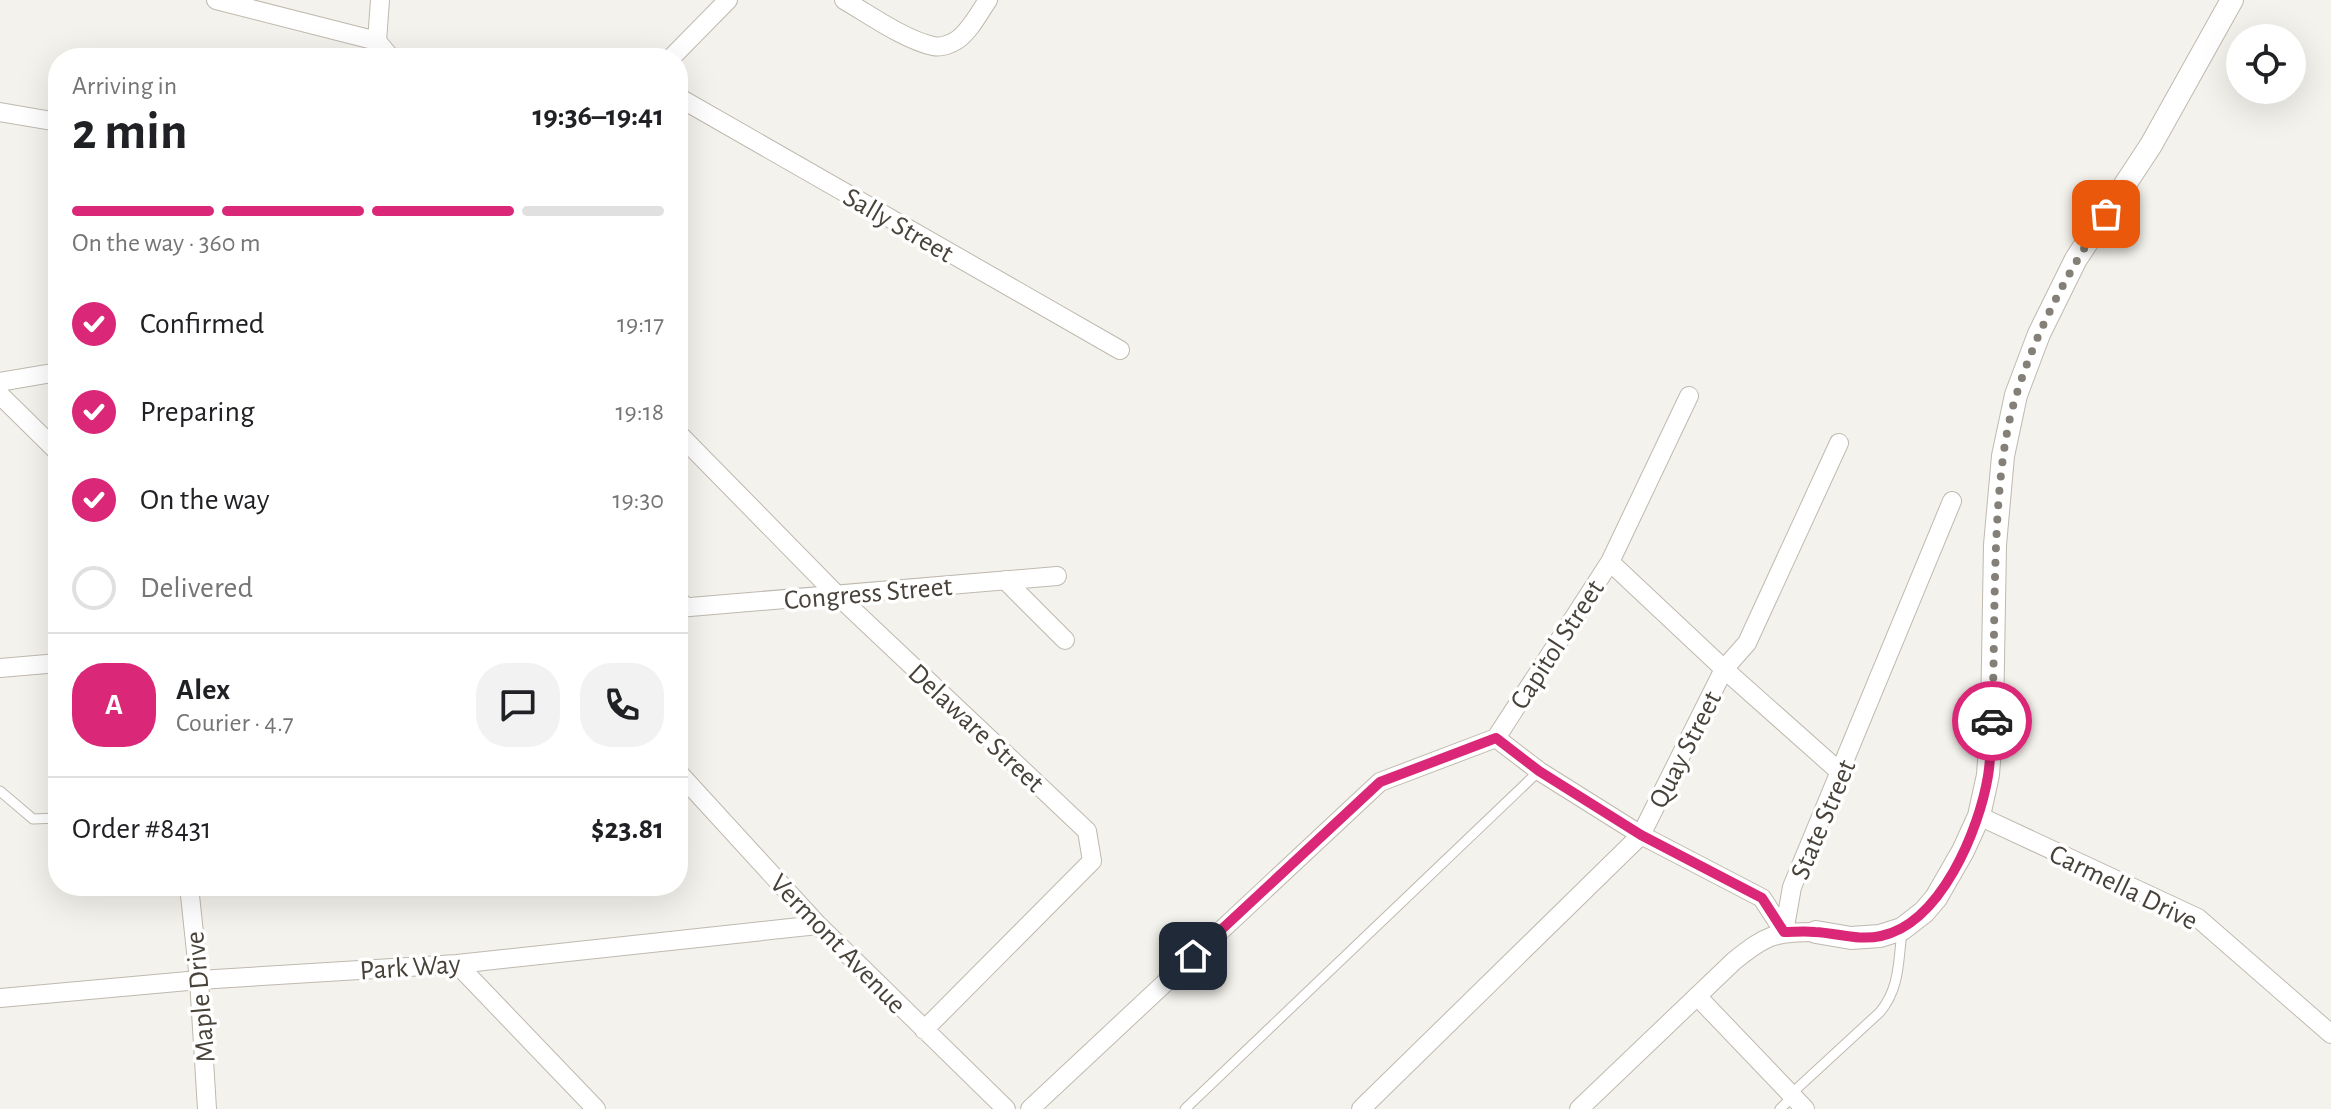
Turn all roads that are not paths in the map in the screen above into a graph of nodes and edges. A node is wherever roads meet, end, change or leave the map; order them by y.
1 (216, 0) edge
2 (380, 0) edge
3 (728, 0) edge
4 (844, 0) edge
5 (988, 0) edge
6 (2232, 0) edge
7 (377, 41) junction
8 (383, 48) edge
9 (681, 48) edge
10 (688, 103) edge
11 (0, 112) edge
12 (48, 120) edge
13 (1120, 350) dead end
14 (48, 374) edge
15 (0, 382) edge
16 (0, 395) edge
17 (1689, 396) dead end
18 (48, 442) edge
19 (688, 443) edge
20 (1839, 443) dead end
21 (1952, 501) dead end
22 (1610, 562) junction
23 (1057, 576) dead end
24 (1005, 580) junction
25 (836, 594) junction
26 (688, 607) edge
27 (1065, 640) dead end
28 (48, 664) edge
29 (0, 668) edge
30 (1724, 669) junction
31 (1496, 738) junction
32 (1539, 771) junction
33 (1841, 773) junction
34 (688, 783) edge
35 (0, 791) edge
36 (1979, 816) junction
37 (48, 818) edge
38 (1641, 835) junction
39 (190, 896) edge
40 (818, 925) junction
41 (1902, 929) junction
42 (1784, 932) junction
43 (1816, 932) joint
44 (457, 964) junction
45 (199, 980) junction
46 (1697, 996) junction
47 (0, 998) edge
48 (924, 1030) junction
49 (2331, 1034) edge
50 (1792, 1102) edge
51 (207, 1109) edge
52 (596, 1109) edge
53 (1006, 1109) edge
54 (1030, 1109) edge
55 (1185, 1109) edge
56 (1361, 1109) edge
57 (1579, 1109) edge

1 - 7 street
2 - 7 street
3 - 9 street
4 - 5 street
6 - 36 street
7 - 8 street
10 - 13 street, Sally Street
11 - 12 street
14 - 15 street
16 - 18 street
17 - 22 street, Capitol Street
19 - 25 street, Delaware Street
20 - 30 street, Quay Street
21 - 33 street, State Street
22 - 30 street
22 - 31 street, Capitol Street
23 - 24 street, Congress Street
24 - 25 street, Congress Street
24 - 27 street
25 - 26 street, Congress Street
25 - 48 street, Delaware Street
28 - 29 street
30 - 33 street
30 - 38 street, Quay Street
31 - 32 street
31 - 54 street, Capitol Street
32 - 38 street
32 - 55 lane
33 - 42 street, State Street
34 - 40 street, Vermont Avenue
35 - 37 lane
36 - 41 street
36 - 49 street, Carmella Drive
38 - 42 street
38 - 56 street, Quay Street
39 - 45 street, Maple Drive
40 - 44 street, Park Way
40 - 48 street, Vermont Avenue
41 - 43 street
41 - 50 lane
42 - 43 street
42 - 46 street
44 - 45 street, Park Way
44 - 52 street
45 - 47 street, Park Way
45 - 51 street, Maple Drive
46 - 50 street
46 - 57 street
48 - 53 street, Vermont Avenue

